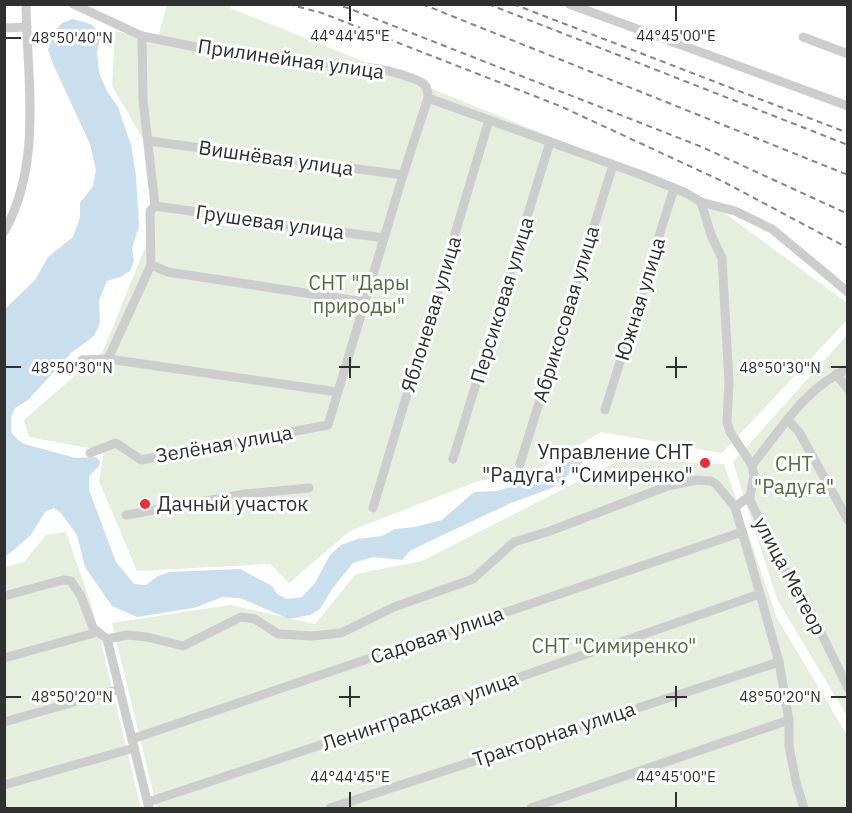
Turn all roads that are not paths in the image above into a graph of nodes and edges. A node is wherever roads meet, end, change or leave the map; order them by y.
1 (26, 4) edge
2 (73, 4) edge
3 (569, 4) edge
4 (4, 27) edge
5 (27, 27) junction
6 (142, 36) junction
7 (803, 37) dead end
8 (848, 54) edge
9 (428, 98) junction
10 (848, 106) edge
11 (489, 120) junction
12 (148, 141) junction
13 (550, 142) junction
14 (613, 165) junction
15 (403, 175) junction
16 (674, 188) junction
17 (701, 202) junction
18 (155, 206) junction
19 (4, 232) edge
20 (384, 238) junction
21 (151, 265) junction
22 (848, 292) edge
23 (365, 302) junction
24 (108, 359) junction
25 (82, 360) dead end
26 (848, 369) edge
27 (836, 374) junction
28 (848, 388) edge
29 (338, 392) junction
30 (605, 410) dead end
31 (788, 420) junction
32 (90, 453) dead end
33 (453, 459) dead end
34 (520, 464) dead end
35 (752, 465) junction
36 (309, 489) dead end
37 (750, 496) junction
38 (735, 507) junction
39 (373, 508) dead end
40 (126, 515) dead end
41 (848, 520) edge
42 (742, 532) junction
43 (760, 594) junction
44 (4, 596) edge
45 (98, 633) junction
46 (107, 639) junction
47 (4, 658) edge
48 (779, 662) junction
49 (848, 688) edge
50 (120, 689) junction
51 (789, 720) junction
52 (4, 722) edge
53 (133, 744) junction
54 (4, 785) edge
55 (148, 807) edge
56 (330, 808) edge
57 (531, 808) edge
58 (804, 808) edge

1 - 5 street
2 - 6 street, Прилинейная улица
3 - 10 street
4 - 5 street
5 - 19 street
6 - 9 street, Прилинейная улица
6 - 12 street
7 - 8 street
9 - 11 street, Прилинейная улица
9 - 15 street
11 - 13 street, Прилинейная улица
11 - 39 street, Яблоневая улица
12 - 15 street, Вишнёвая улица
12 - 18 street
13 - 14 street, Прилинейная улица
13 - 33 street, Персиковая улица
14 - 16 street, Прилинейная улица
14 - 34 street, Абрикосовая улица
15 - 20 street
16 - 17 street, Прилинейная улица
16 - 30 street, Южная улица
17 - 22 street, Прилинейная улица
17 - 35 street
18 - 20 street, Грушевая улица
18 - 21 street
20 - 23 street
21 - 23 street
21 - 24 street
23 - 29 street
24 - 25 street
24 - 29 street
26 - 27 street
27 - 28 street
27 - 31 street
29 - 32 street, Зелёная улица
31 - 35 street
31 - 41 street
35 - 37 street
36 - 40 street
37 - 38 street
37 - 49 street, улица Метеор
38 - 42 street
38 - 46 street
42 - 43 street
42 - 53 street, Садовая улица
43 - 48 street
43 - 55 street, Ленинградская улица
44 - 45 street
45 - 46 street
45 - 47 street
46 - 50 street
48 - 51 street
48 - 56 street, Тракторная улица
50 - 52 street
50 - 53 street
51 - 57 street
51 - 58 street
53 - 54 street, Садовая улица
53 - 55 street

